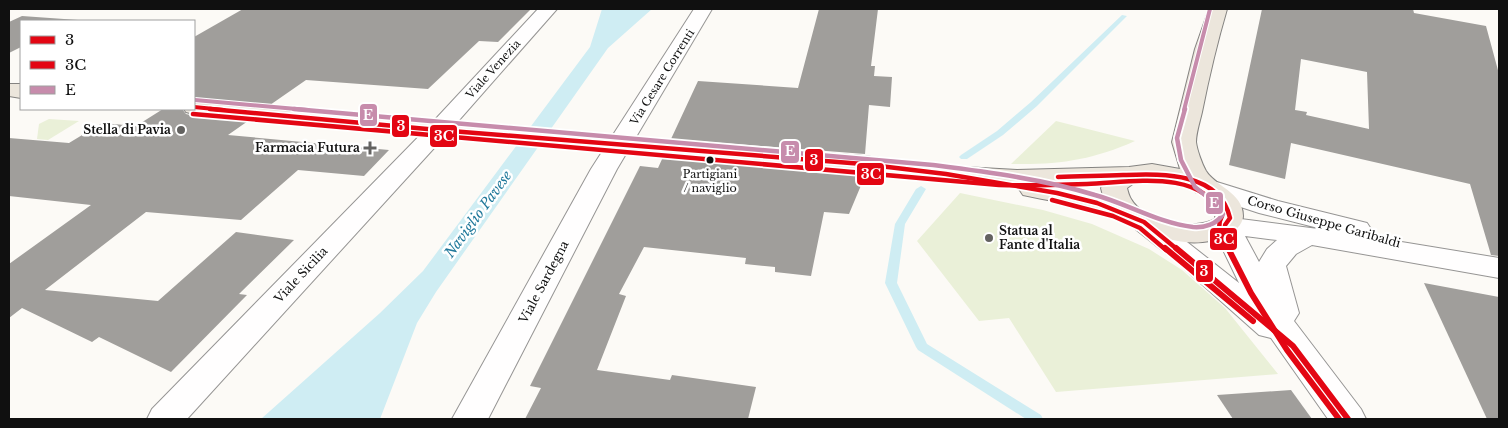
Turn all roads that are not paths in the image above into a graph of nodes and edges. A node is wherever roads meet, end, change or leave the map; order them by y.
1 (548, 9) edge
2 (703, 9) edge
3 (1218, 9) edge
4 (195, 108) edge
5 (449, 131) junction
6 (1184, 144) junction
7 (619, 145) junction
8 (946, 174) junction
9 (1133, 174) junction
10 (1204, 186) junction
11 (1139, 219) junction
12 (1225, 226) junction
13 (1307, 238) junction
14 (1444, 258) junction
15 (1499, 268) edge
16 (1293, 346) junction
17 (165, 419) edge
18 (470, 419) edge
19 (1348, 419) edge

1 - 5 street, Viale Venezia
2 - 7 street, Via Cesare Correnti
3 - 6 main road
4 - 5 main road
5 - 7 main road
5 - 17 street, Viale Sicilia
6 - 9 main road
6 - 10 main road
7 - 8 main road
7 - 18 street, Viale Sardegna
8 - 9 main road
8 - 11 main road
9 - 10 main road
9 - 11 main road
10 - 12 main road
10 - 14 street, Corso Giuseppe Garibaldi
11 - 12 main road
11 - 16 street
12 - 13 street, Corso Giuseppe Garibaldi
12 - 16 street
13 - 14 street, Corso Giuseppe Garibaldi
13 - 16 street
14 - 15 street, Corso Giuseppe Garibaldi
16 - 19 street

